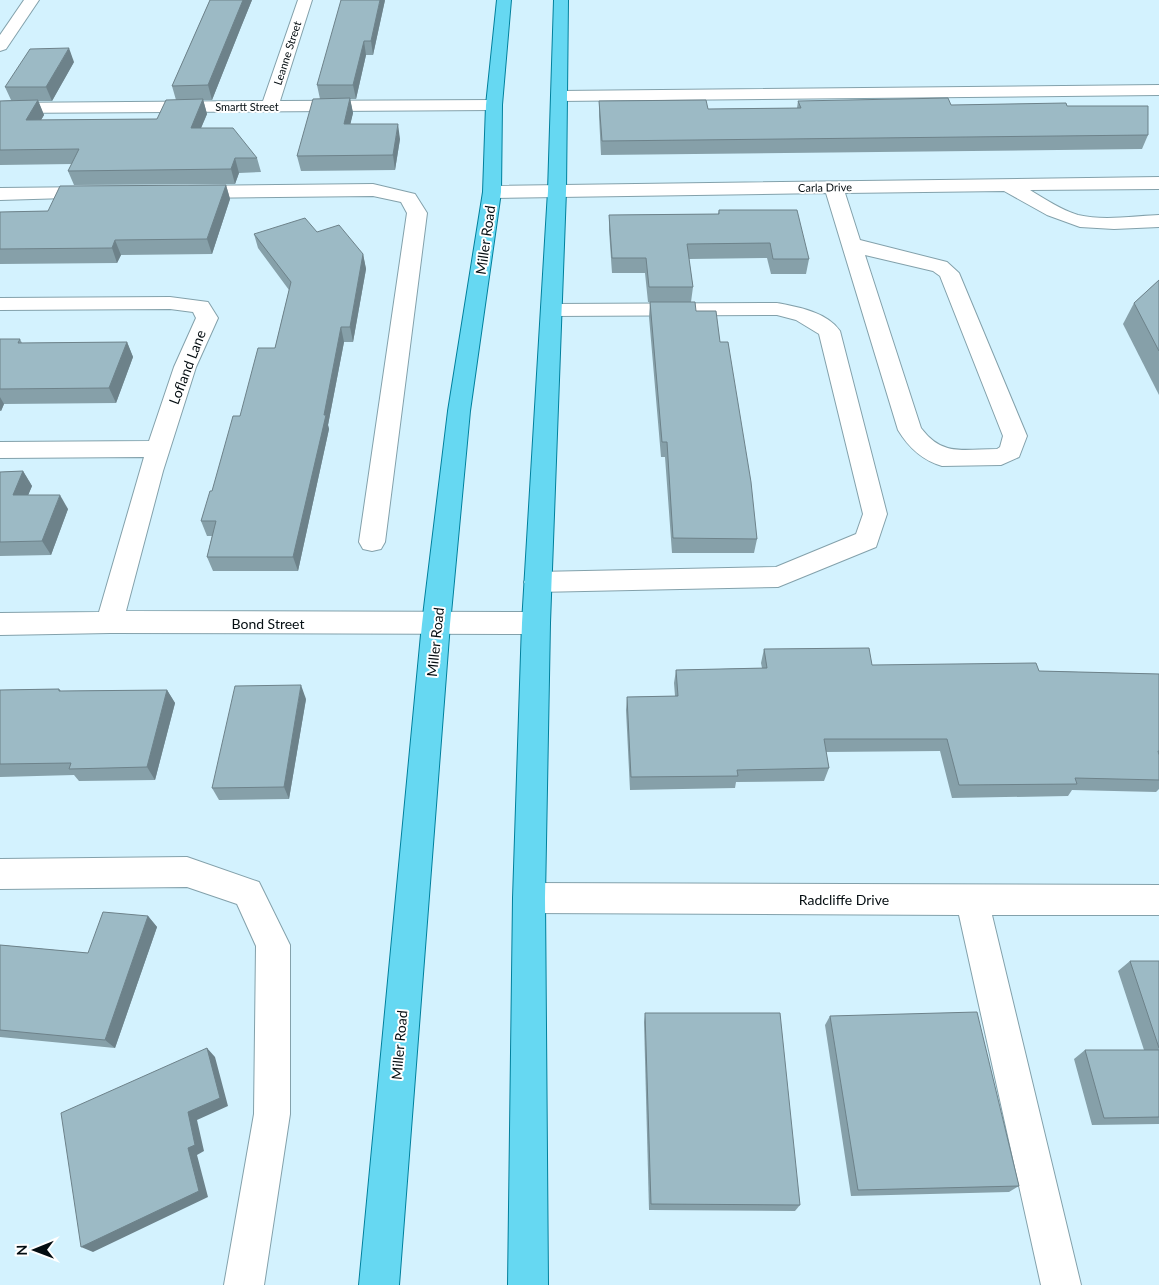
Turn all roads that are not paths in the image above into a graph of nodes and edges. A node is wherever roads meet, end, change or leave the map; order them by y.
1 (32, 0) edge
2 (305, 0) edge
3 (504, 0) edge
4 (561, 0) edge
5 (0, 46) edge
6 (1159, 90) edge
7 (559, 96) junction
8 (494, 105) junction
9 (270, 106) junction
10 (0, 108) edge
11 (1159, 183) edge
12 (1008, 185) junction
13 (834, 187) junction
14 (558, 191) junction
15 (177, 192) edge
16 (492, 192) junction
17 (108, 193) edge
18 (0, 194) edge
19 (1159, 221) edge
20 (850, 244) junction
21 (0, 304) edge
22 (552, 310) junction
23 (158, 449) junction
24 (0, 450) edge
25 (372, 542) dead end
26 (537, 582) junction
27 (110, 622) junction
28 (536, 623) junction
29 (0, 624) edge
30 (436, 624) junction
31 (0, 874) edge
32 (529, 898) junction
33 (972, 899) junction
34 (1159, 900) edge
35 (244, 1285) edge
36 (379, 1285) edge
37 (528, 1285) edge
38 (1061, 1285) edge

1 - 5 street
2 - 9 street, Leanne Street
3 - 8 main road, Miller Road
4 - 7 main road
6 - 7 street
7 - 14 main road
8 - 9 street, Smartt Street
8 - 16 main road, Miller Road
9 - 10 street, Smartt Street
11 - 12 street, Carla Drive
12 - 13 street, Carla Drive
12 - 19 street
13 - 14 street, Carla Drive
13 - 20 street
14 - 16 street, Carla Drive
14 - 22 main road
15 - 25 street
16 - 30 main road, Miller Road
17 - 18 street
20 - 20 street
21 - 23 street, Lofland Lane
22 - 26 main road
22 - 26 street
23 - 24 street
23 - 27 street, Lofland Lane
26 - 28 main road
27 - 29 street, Bond Street
27 - 30 street, Bond Street
28 - 30 street, Bond Street
28 - 32 main road
30 - 36 main road, Miller Road
31 - 35 street
32 - 33 street, Radcliffe Drive
32 - 37 main road
33 - 34 street, Radcliffe Drive
33 - 38 street

